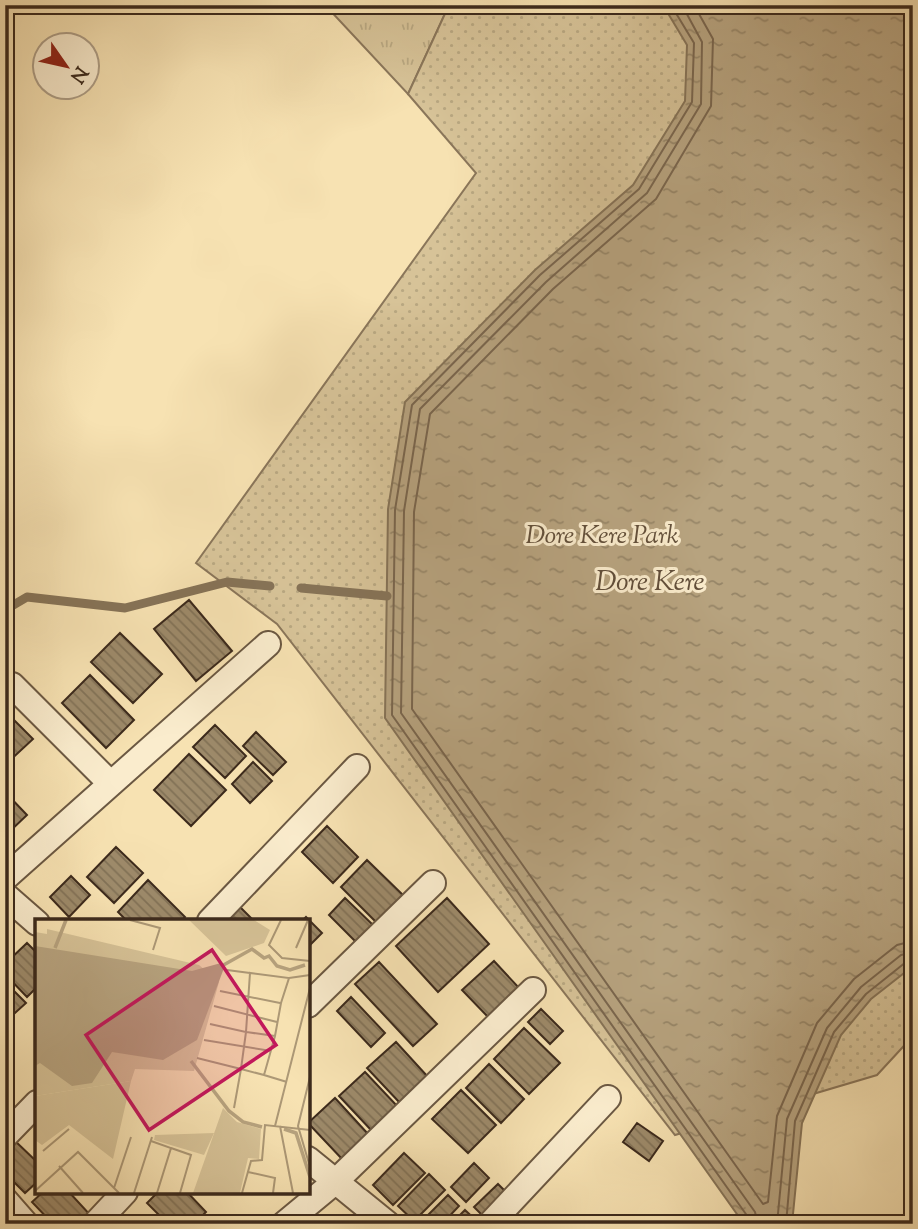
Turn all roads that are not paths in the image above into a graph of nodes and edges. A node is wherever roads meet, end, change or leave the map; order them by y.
1 (268, 644) dead end
2 (12, 685) dead end
3 (357, 767) dead end
4 (110, 783) junction
5 (5, 878) edge
6 (433, 883) dead end
7 (5, 895) edge
8 (212, 919) edge
9 (35, 921) edge
10 (533, 990) dead end
11 (310, 1003) edge
12 (608, 1098) dead end
13 (35, 1105) edge
14 (5, 1136) edge
15 (310, 1161) edge
16 (337, 1181) junction
17 (123, 1194) edge
18 (5, 1200) edge
19 (26, 1224) edge
20 (95, 1224) edge
21 (284, 1224) edge
22 (388, 1224) edge
23 (490, 1224) edge

1 - 4 street
2 - 4 street
3 - 8 street
4 - 5 street
6 - 11 street
7 - 9 street
10 - 16 street
12 - 23 street
13 - 14 street
15 - 16 street
16 - 21 street
16 - 22 street
17 - 20 street
18 - 19 street

